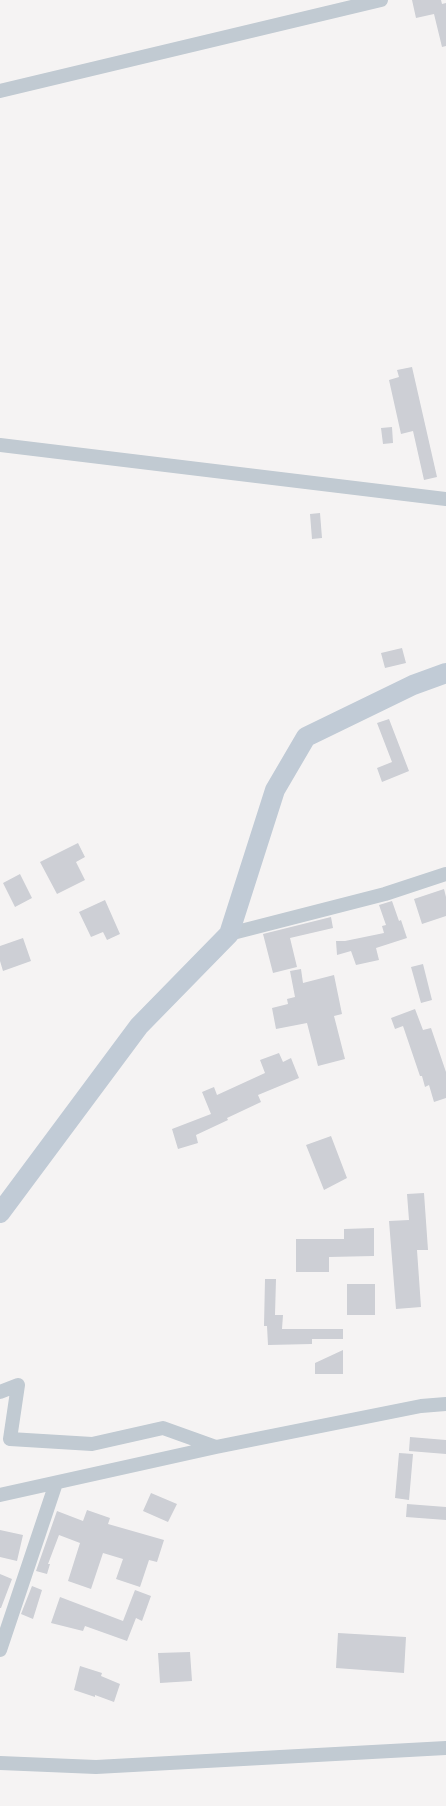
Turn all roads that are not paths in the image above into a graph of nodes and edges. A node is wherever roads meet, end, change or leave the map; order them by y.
1 (381, 0) edge
2 (0, 91) edge
3 (0, 445) edge
4 (446, 499) edge
5 (446, 673) edge
6 (446, 874) edge
7 (229, 934) junction
8 (0, 1213) edge
9 (0, 1392) edge
10 (446, 1404) edge
11 (216, 1447) junction
12 (56, 1482) junction
13 (0, 1495) edge
14 (0, 1650) edge
15 (446, 1748) edge
16 (0, 1763) edge

1 - 2 street
3 - 4 street
5 - 7 street
6 - 7 street
7 - 8 street
9 - 11 street
10 - 11 street
11 - 12 street
12 - 13 street
12 - 14 street
15 - 16 street

